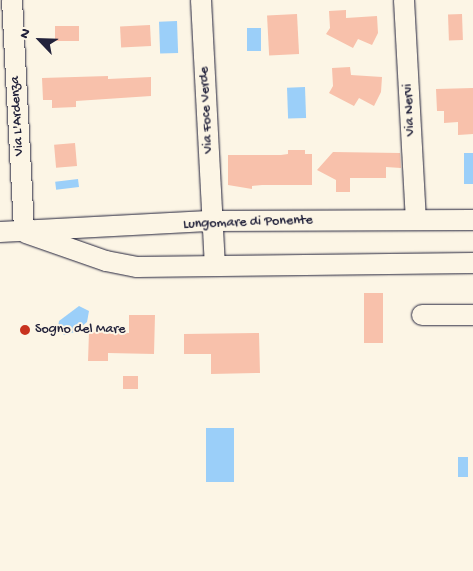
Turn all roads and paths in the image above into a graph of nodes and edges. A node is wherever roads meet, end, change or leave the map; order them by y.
1 (12, 0) edge
2 (201, 0) edge
3 (404, 0) edge
4 (416, 220) junction
5 (473, 220) edge
6 (214, 229) junction
7 (0, 232) edge
8 (24, 232) junction
9 (473, 263) edge
10 (215, 265) junction
11 (422, 315) dead end
12 (473, 315) edge

1 - 8 street, Via L'Ardenza
2 - 6 street, Via Foce Verde
3 - 4 street, Via Nervi
4 - 5 street, Lungomare di Ponente
4 - 6 street, Lungomare di Ponente
6 - 8 street, Lungomare di Ponente
6 - 10 street, Lungomare di Ponente
7 - 8 street, Lungomare di Ponente
8 - 10 street, Lungomare di Ponente
9 - 10 street, Lungomare di Ponente
11 - 12 street

